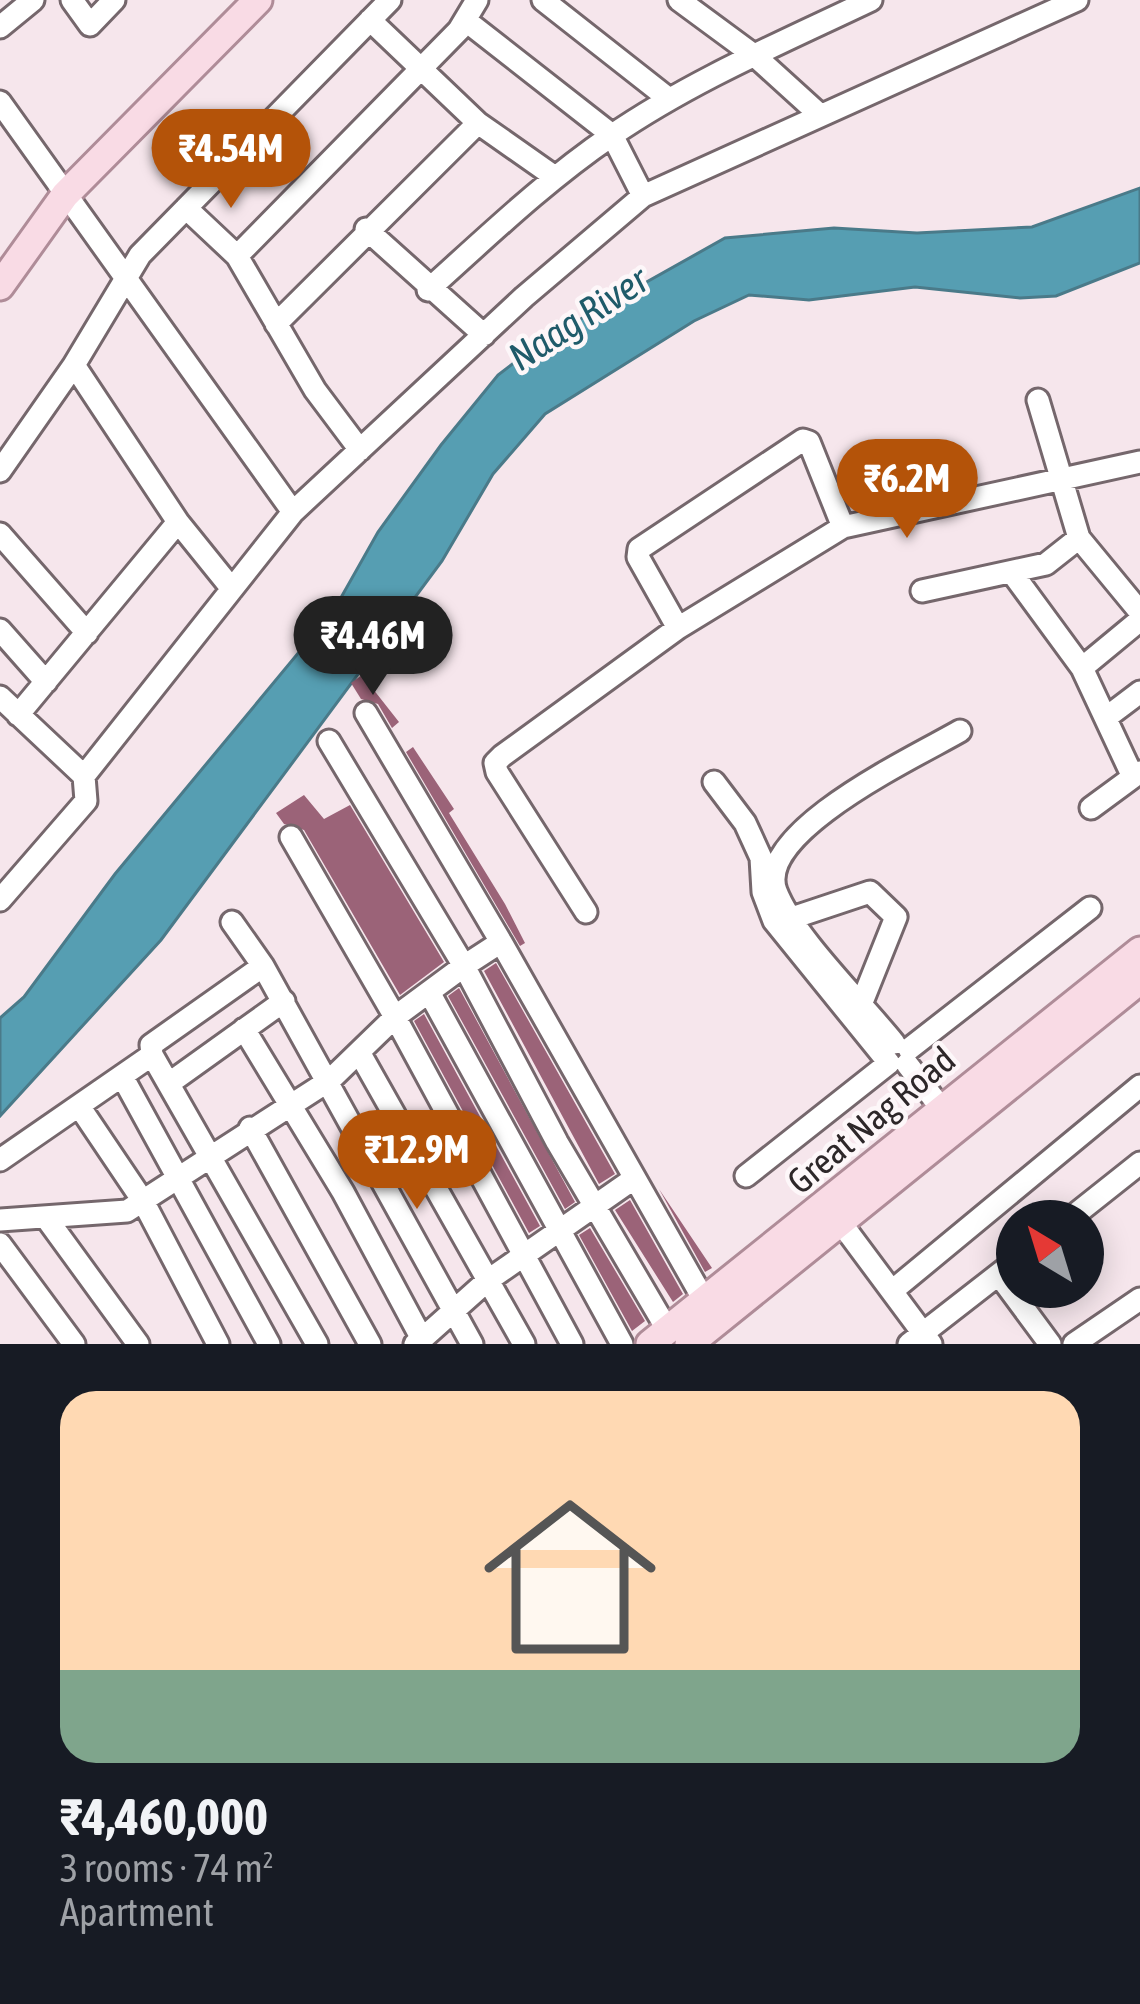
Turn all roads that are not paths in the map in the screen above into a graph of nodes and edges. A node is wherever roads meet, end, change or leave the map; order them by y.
1 (33, 0) edge
2 (72, 0) edge
3 (114, 0) edge
4 (235, 0) edge
5 (258, 0) edge
6 (390, 0) edge
7 (477, 0) edge
8 (543, 0) edge
9 (679, 0) edge
10 (871, 0) edge
11 (1077, 0) edge
12 (370, 20) junction
13 (465, 20) junction
14 (0, 27) edge
15 (755, 56) junction
16 (421, 70) junction
17 (669, 99) junction
18 (0, 102) edge
19 (820, 116) junction
20 (478, 123) junction
21 (612, 136) junction
22 (555, 177) junction
23 (60, 187) junction
24 (643, 196) junction
25 (186, 208) junction
26 (366, 229) junction
27 (0, 254) edge
28 (237, 256) junction
29 (128, 280) junction
30 (0, 286) edge
31 (428, 290) junction
32 (277, 324) junction
33 (484, 334) junction
34 (74, 364) junction
35 (1038, 400) dead end
36 (360, 449) junction
37 (1140, 462) edge
38 (0, 471) edge
39 (1059, 478) junction
40 (292, 512) junction
41 (178, 522) junction
42 (843, 527) junction
43 (0, 534) edge
44 (1079, 538) junction
45 (1013, 574) junction
46 (232, 589) junction
47 (922, 591) dead end
48 (1140, 616) edge
49 (678, 628) junction
50 (0, 630) edge
51 (87, 633) junction
52 (1082, 668) junction
53 (46, 682) junction
54 (1140, 692) edge
55 (0, 697) edge
56 (366, 713) dead end
57 (18, 715) junction
58 (1107, 717) junction
59 (960, 731) dead end
60 (329, 741) dead end
61 (1136, 774) edge
62 (84, 776) junction
63 (714, 782) dead end
64 (1091, 808) dead end
65 (291, 837) dead end
66 (0, 900) edge
67 (1090, 908) dead end
68 (586, 912) dead end
69 (792, 918) junction
70 (232, 922) dead end
71 (501, 942) junction
72 (1140, 951) edge
73 (263, 966) junction
74 (464, 966) junction
75 (1140, 980) edge
76 (429, 992) junction
77 (284, 1001) junction
78 (862, 1002) junction
79 (394, 1017) junction
80 (244, 1029) junction
81 (359, 1052) junction
82 (152, 1055) junction
83 (900, 1055) junction
84 (122, 1076) junction
85 (330, 1080) junction
86 (171, 1082) junction
87 (1140, 1086) edge
88 (290, 1104) junction
89 (79, 1106) junction
90 (941, 1108) junction
91 (250, 1128) junction
92 (210, 1152) junction
93 (0, 1160) edge
94 (1140, 1163) edge
95 (179, 1175) junction
96 (746, 1176) dead end
97 (632, 1180) junction
98 (1093, 1200) edge
99 (142, 1202) junction
100 (592, 1204) junction
101 (834, 1214) junction
102 (47, 1219) junction
103 (0, 1220) edge
104 (559, 1227) junction
105 (0, 1244) edge
106 (522, 1255) junction
107 (996, 1278) edge
108 (488, 1281) junction
109 (892, 1291) junction
110 (1140, 1299) edge
111 (704, 1300) junction
112 (1030, 1308) edge
113 (453, 1310) junction
114 (1104, 1336) edge
115 (669, 1339) edge
116 (921, 1340) edge
117 (418, 1342) edge
118 (74, 1344) edge
119 (138, 1344) edge
120 (218, 1344) edge
121 (269, 1344) edge
122 (317, 1344) edge
123 (370, 1344) edge
124 (472, 1344) edge
125 (524, 1344) edge
126 (572, 1344) edge
127 (622, 1344) edge
128 (1050, 1344) edge
129 (1074, 1344) edge

1 - 14 street
2 - 3 street
4 - 23 main road
5 - 23 main road
6 - 12 street
7 - 13 street
8 - 17 street
9 - 15 street
10 - 15 street
11 - 19 street
12 - 16 street
12 - 25 street
13 - 16 street
13 - 21 street
15 - 17 street
15 - 19 street
16 - 20 street
16 - 28 street
17 - 21 street
18 - 23 street
19 - 24 street
20 - 22 street
20 - 26 street
21 - 22 street
21 - 24 street
22 - 31 street
23 - 27 main road
23 - 29 street
23 - 30 main road
24 - 33 street
25 - 28 street
25 - 29 street
26 - 31 street
26 - 32 street
28 - 32 street
29 - 34 street
29 - 40 street
31 - 33 street
32 - 36 street
33 - 36 street
34 - 38 street
34 - 41 street
35 - 39 street
36 - 40 street
37 - 39 street
39 - 42 street
39 - 44 street
40 - 46 street
41 - 46 street
41 - 51 street
42 - 49 street
42 - 49 street
43 - 51 street
44 - 45 street
44 - 48 street
45 - 47 street
45 - 52 street
46 - 62 street
48 - 52 street
49 - 68 street
50 - 53 street
51 - 53 street
52 - 58 street
53 - 57 street
54 - 58 street
55 - 57 street
56 - 71 street
57 - 62 street
58 - 61 street
59 - 69 street
60 - 74 street
61 - 64 street
62 - 66 street
63 - 83 street
65 - 79 street
67 - 83 street
69 - 78 street
69 - 78 street
70 - 73 street
71 - 74 street
71 - 97 street
72 - 90 main road, Great Nag Road
73 - 77 street
73 - 82 street
74 - 76 street
74 - 100 street
75 - 101 main road, Great Nag Road
76 - 79 street
76 - 104 street
77 - 80 street
77 - 85 street
78 - 83 street
79 - 81 street
79 - 106 street
80 - 86 street
80 - 88 street
81 - 85 street
81 - 108 street
82 - 84 street
82 - 86 street
83 - 90 street
83 - 96 street
84 - 89 street
84 - 95 street
85 - 88 street
85 - 113 street
86 - 92 street
87 - 109 street
88 - 91 street
88 - 117 street
89 - 93 street
89 - 99 street
90 - 101 main road, Great Nag Road
91 - 92 street
91 - 123 street
92 - 95 street
92 - 122 street
94 - 98 street
95 - 99 street
95 - 121 street
97 - 100 street
97 - 111 street
99 - 102 street
99 - 120 street
100 - 104 street
100 - 115 street
101 - 109 street
101 - 111 main road, Great Nag Road
101 - 115 main road, Great Nag Road
102 - 103 street
102 - 119 street
104 - 106 street
104 - 127 street
105 - 118 street
106 - 108 street
106 - 126 street
107 - 116 street
108 - 113 street
108 - 125 street
109 - 116 street
110 - 114 street
111 - 115 main road, Great Nag Road
112 - 128 street
113 - 117 street
113 - 124 street
114 - 129 street

